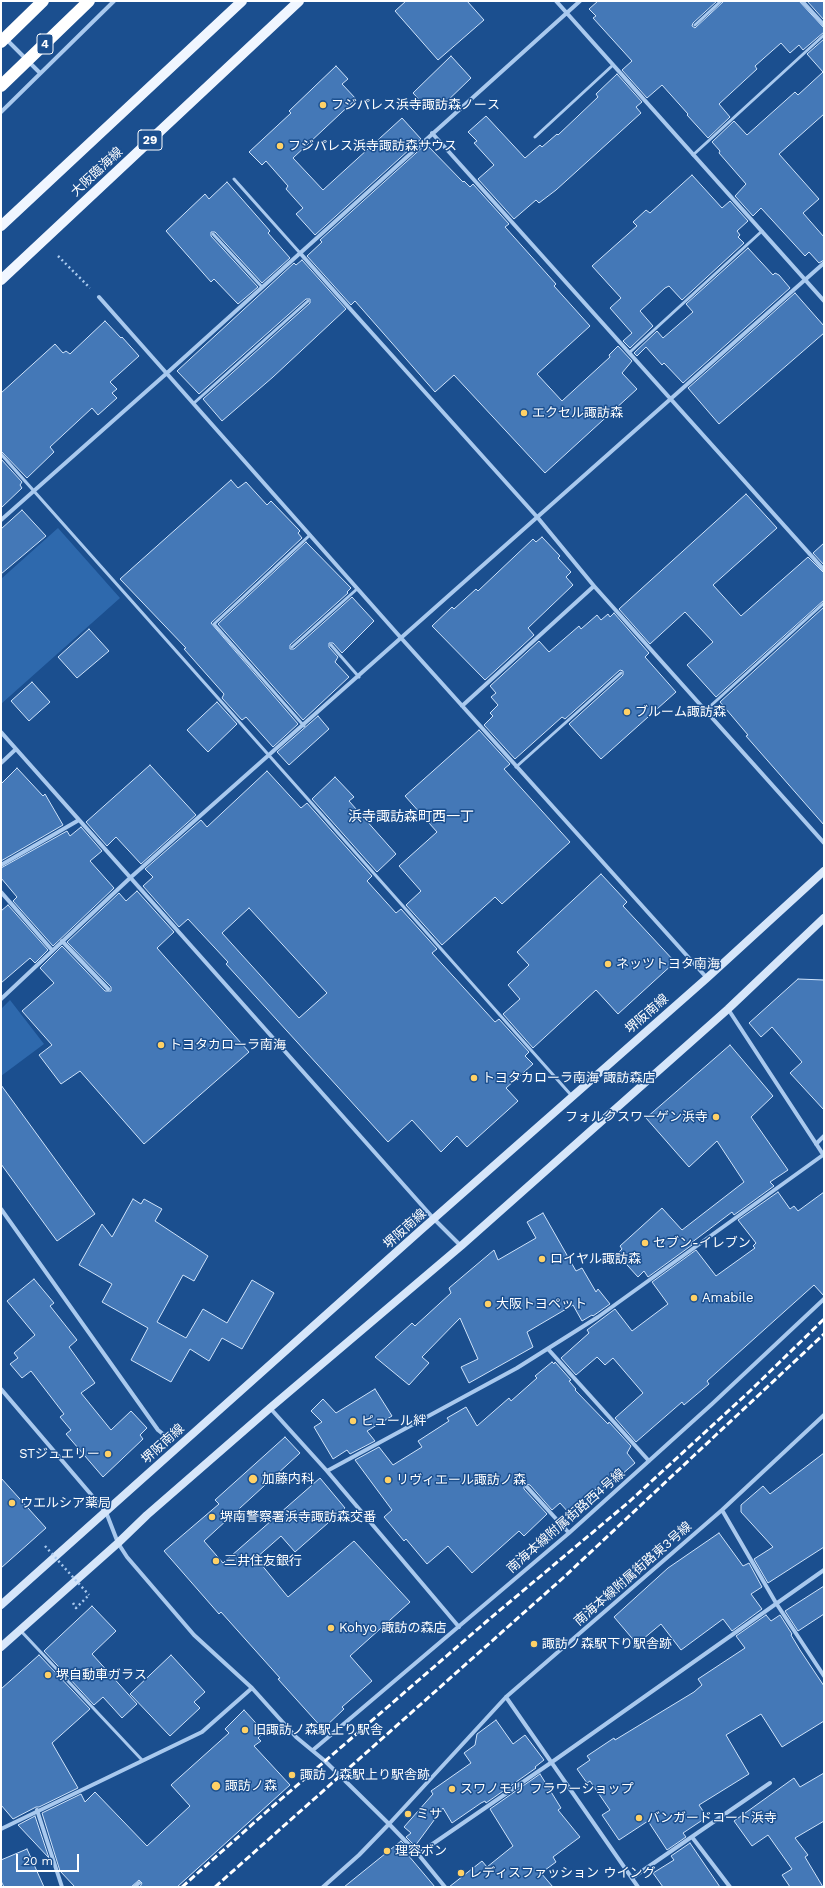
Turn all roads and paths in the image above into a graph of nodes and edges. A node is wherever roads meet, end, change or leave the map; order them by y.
1 (44, 1) edge
2 (88, 1) edge
3 (114, 1) edge
4 (242, 1) edge
5 (299, 1) edge
6 (556, 1) edge
7 (580, 1) edge
8 (721, 1) edge
9 (802, 1) edge
10 (567, 14) junction
11 (695, 24) dead end
12 (824, 25) edge
13 (1, 35) edge
14 (824, 35) edge
15 (1, 42) edge
16 (613, 65) junction
17 (40, 74) junction
18 (1, 86) edge
19 (1, 112) edge
20 (432, 133) junction
21 (535, 137) dead end
22 (693, 155) junction
23 (234, 179) dead end
24 (1, 226) edge
25 (762, 231) junction
26 (213, 234) dead end
27 (300, 253) junction
28 (58, 256) dead end
29 (824, 263) edge
30 (81, 279) dead end
31 (1, 280) edge
32 (806, 280) junction
33 (262, 287) junction
34 (99, 297) dead end
35 (308, 301) dead end
36 (824, 301) edge
37 (630, 352) junction
38 (167, 373) junction
39 (671, 399) junction
40 (194, 403) junction
41 (1, 454) edge
42 (34, 491) junction
43 (538, 518) junction
44 (1, 520) edge
45 (310, 535) junction
46 (824, 570) edge
47 (594, 586) junction
48 (357, 589) junction
49 (824, 603) edge
50 (402, 639) junction
51 (331, 645) dead end
52 (292, 647) dead end
53 (621, 673) dead end
54 (359, 677) junction
55 (462, 706) junction
56 (706, 710) junction
57 (304, 726) junction
58 (1, 732) edge
59 (16, 749) junction
60 (269, 756) junction
61 (1, 763) edge
62 (516, 767) junction
63 (79, 820) junction
64 (824, 843) edge
65 (1, 865) edge
66 (824, 871) edge
67 (130, 878) junction
68 (1, 892) edge
69 (824, 918) edge
70 (62, 941) junction
71 (52, 950) junction
72 (707, 978) junction
73 (108, 989) dead end
74 (1, 999) edge
75 (728, 1009) junction
76 (572, 1097) junction
77 (824, 1136) edge
78 (816, 1144) junction
79 (823, 1155) edge
80 (1, 1209) edge
81 (434, 1219) junction
82 (461, 1246) junction
83 (824, 1299) edge
84 (548, 1349) junction
85 (1, 1389) edge
86 (270, 1408) junction
87 (824, 1415) edge
88 (163, 1434) dead end
89 (649, 1461) junction
90 (327, 1471) junction
91 (527, 1486) dead end
92 (722, 1510) junction
93 (106, 1512) junction
94 (569, 1533) junction
95 (118, 1543) junction
96 (45, 1546) dead end
97 (824, 1570) edge
98 (88, 1589) dead end
99 (83, 1594) dead end
100 (78, 1599) dead end
101 (776, 1603) junction
102 (1, 1605) edge
103 (459, 1627) junction
104 (20, 1630) junction
105 (1, 1647) edge
106 (824, 1676) edge
107 (252, 1688) junction
108 (506, 1697) junction
109 (313, 1750) junction
110 (142, 1760) junction
111 (552, 1762) junction
112 (770, 1783) dead end
113 (37, 1810) junction
114 (389, 1824) junction
115 (1, 1828) edge
116 (692, 1837) junction
117 (418, 1854) junction
118 (632, 1878) junction
119 (139, 1883) dead end
120 (62, 1887) edge
121 (134, 1887) edge
122 (323, 1887) edge
123 (446, 1887) edge
124 (638, 1887) edge
125 (730, 1887) edge

1 - 15 highway, 4, bridge
2 - 18 highway, 4, bridge
3 - 17 street
4 - 24 main road, 大阪臨海線
5 - 31 main road, 大阪臨海線 / 29
6 - 10 street
7 - 10 street
8 - 11 lane
9 - 12 street
10 - 16 street
10 - 20 street
13 - 17 street
14 - 22 lane
16 - 21 lane
16 - 22 street
17 - 19 street
20 - 27 street
20 - 37 street
22 - 25 street
23 - 27 lane
25 - 32 street
25 - 37 lane
26 - 33 lane
27 - 33 street
27 - 43 street
28 - 30 path
29 - 32 street
32 - 36 street
32 - 39 street
33 - 38 street
34 - 38 street
35 - 40 lane
37 - 39 street
38 - 40 street
38 - 42 street
39 - 43 street
39 - 46 street
40 - 45 street
41 - 42 lane
42 - 44 street
42 - 60 lane
43 - 47 street
43 - 50 street
45 - 48 street
45 - 57 lane
47 - 55 street
47 - 56 street
48 - 50 street
48 - 52 lane
49 - 56 lane
50 - 54 street
50 - 55 street
51 - 54 lane
53 - 62 lane
54 - 57 street
55 - 62 street
56 - 64 street
57 - 60 street
58 - 59 street
59 - 61 street
59 - 63 street
60 - 67 street
60 - 76 lane
62 - 72 street
63 - 65 street
63 - 67 street
66 - 72 main road, 堺阪南線
67 - 70 street
67 - 81 street
68 - 71 street
69 - 75 main road
70 - 71 street
70 - 73 street
71 - 74 street
72 - 76 main road, 堺阪南線
75 - 78 street
75 - 82 main road
76 - 81 main road, 堺阪南線
77 - 78 street
78 - 79 street
79 - 84 street
80 - 88 street
81 - 82 street
81 - 93 main road, 堺阪南線
82 - 86 main road
83 - 89 street, 南海本線附属街路西4号線
84 - 89 street
84 - 90 street
85 - 93 street
86 - 90 street
86 - 95 main road
87 - 92 street, 南海本線附属街路東3号線
89 - 94 street, 南海本線附属街路西4号線
90 - 103 street
91 - 94 street
92 - 101 street
92 - 108 street, 南海本線附属街路東3号線
93 - 95 street
93 - 102 main road, 堺阪南線
94 - 103 street, 南海本線附属街路西4号線
95 - 104 main road
95 - 107 street
96 - 100 path, bridge
97 - 101 street
98 - 99 path
101 - 106 street
101 - 111 street
103 - 109 street, 南海本線附属街路西4号線
104 - 105 main road
104 - 110 lane
107 - 109 street
107 - 110 street
108 - 111 street
108 - 114 street, 南海本線附属街路東3号線
109 - 114 street
110 - 113 street
111 - 117 street
111 - 118 street
112 - 116 street
113 - 115 street
113 - 120 street
114 - 117 street
114 - 122 street, 南海本線附属街路東3号線
116 - 118 street
116 - 125 street
117 - 123 street
118 - 124 street
119 - 121 street

